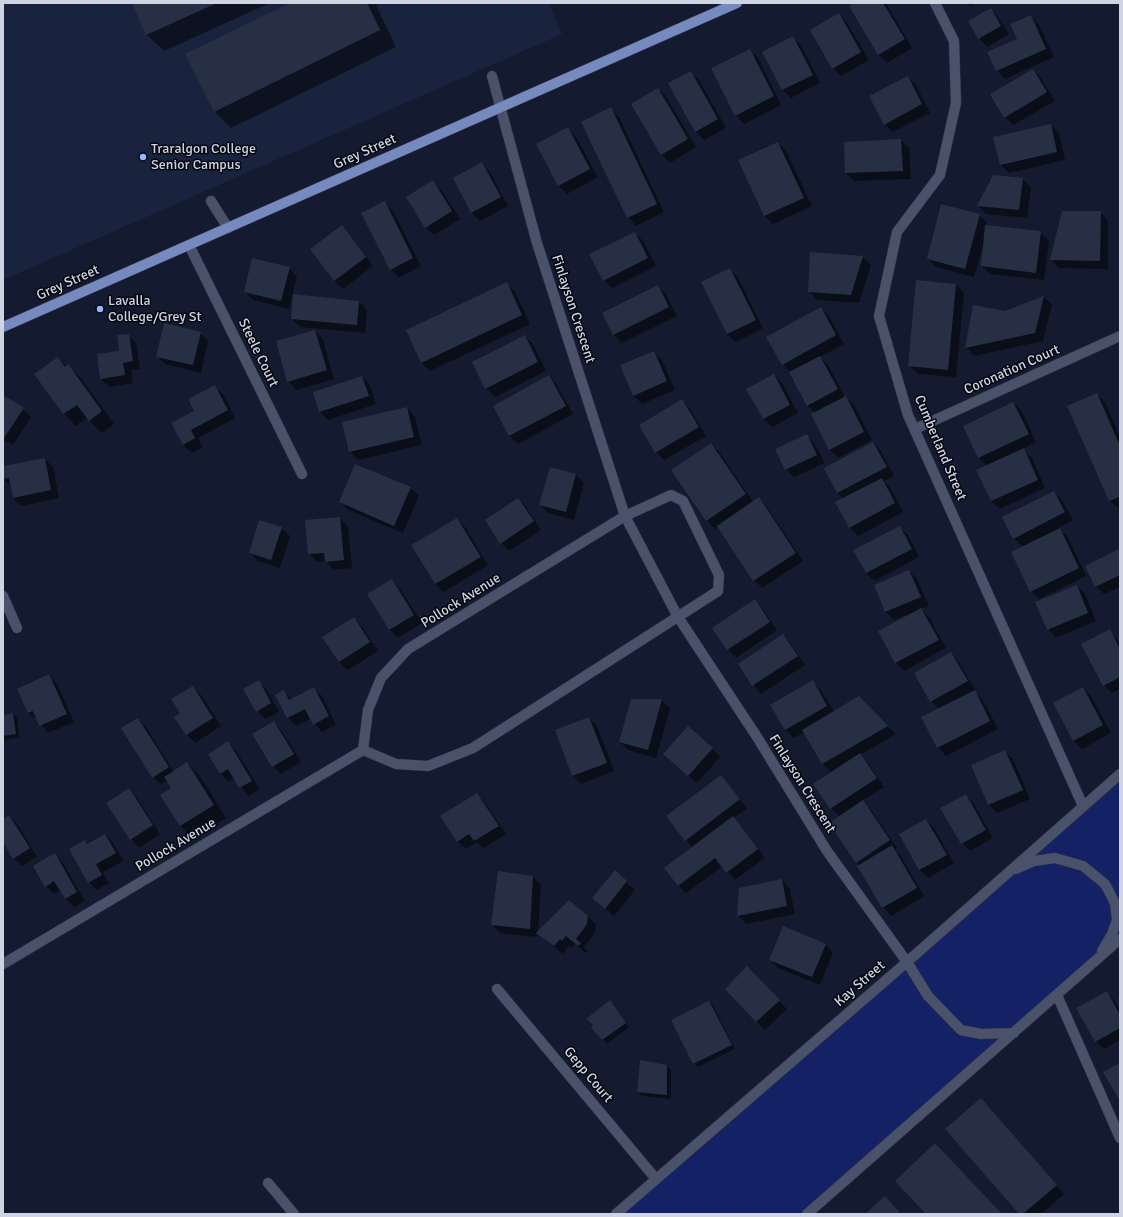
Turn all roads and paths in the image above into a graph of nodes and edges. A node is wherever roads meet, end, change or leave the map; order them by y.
1 (737, 3) edge
2 (936, 3) edge
3 (492, 76) dead end
4 (501, 108) junction
5 (211, 201) dead end
6 (228, 228) junction
7 (189, 245) junction
8 (3, 327) edge
9 (1120, 336) edge
10 (915, 429) junction
11 (302, 474) dead end
12 (625, 516) junction
13 (3, 596) edge
14 (678, 617) junction
15 (17, 628) dead end
16 (363, 750) junction
17 (1120, 774) edge
18 (1083, 806) junction
19 (1006, 873) junction
20 (1120, 939) edge
21 (1097, 959) junction
22 (907, 962) junction
23 (3, 964) edge
24 (498, 989) dead end
25 (1057, 996) junction
26 (1014, 1033) junction
27 (1120, 1138) edge
28 (656, 1179) junction
29 (268, 1183) dead end
30 (294, 1214) edge
31 (616, 1214) edge
32 (807, 1214) edge

1 - 4 main road, Grey Street
2 - 10 street, Cumberland Street
3 - 4 street, Finlayson Crescent
4 - 6 main road, Grey Street
4 - 12 street, Finlayson Crescent
5 - 6 street
6 - 7 main road, Grey Street
7 - 8 main road, Grey Street
7 - 11 street, Steele Court
9 - 10 street, Coronation Court
10 - 18 street, Cumberland Street
12 - 14 street, Finlayson Crescent
12 - 14 street
12 - 16 street, Pollock Avenue
13 - 15 street
14 - 16 street
14 - 22 street, Finlayson Crescent
16 - 23 street, Pollock Avenue
17 - 18 street, Kay Street
18 - 19 street, Kay Street
19 - 21 street
19 - 22 street, Kay Street
20 - 21 street
21 - 25 street
22 - 26 street, Finlayson Crescent
22 - 28 street, Kay Street
24 - 28 street, Gepp Court
25 - 26 street
25 - 27 street
26 - 32 street
28 - 31 street, Kay Street
29 - 30 street

